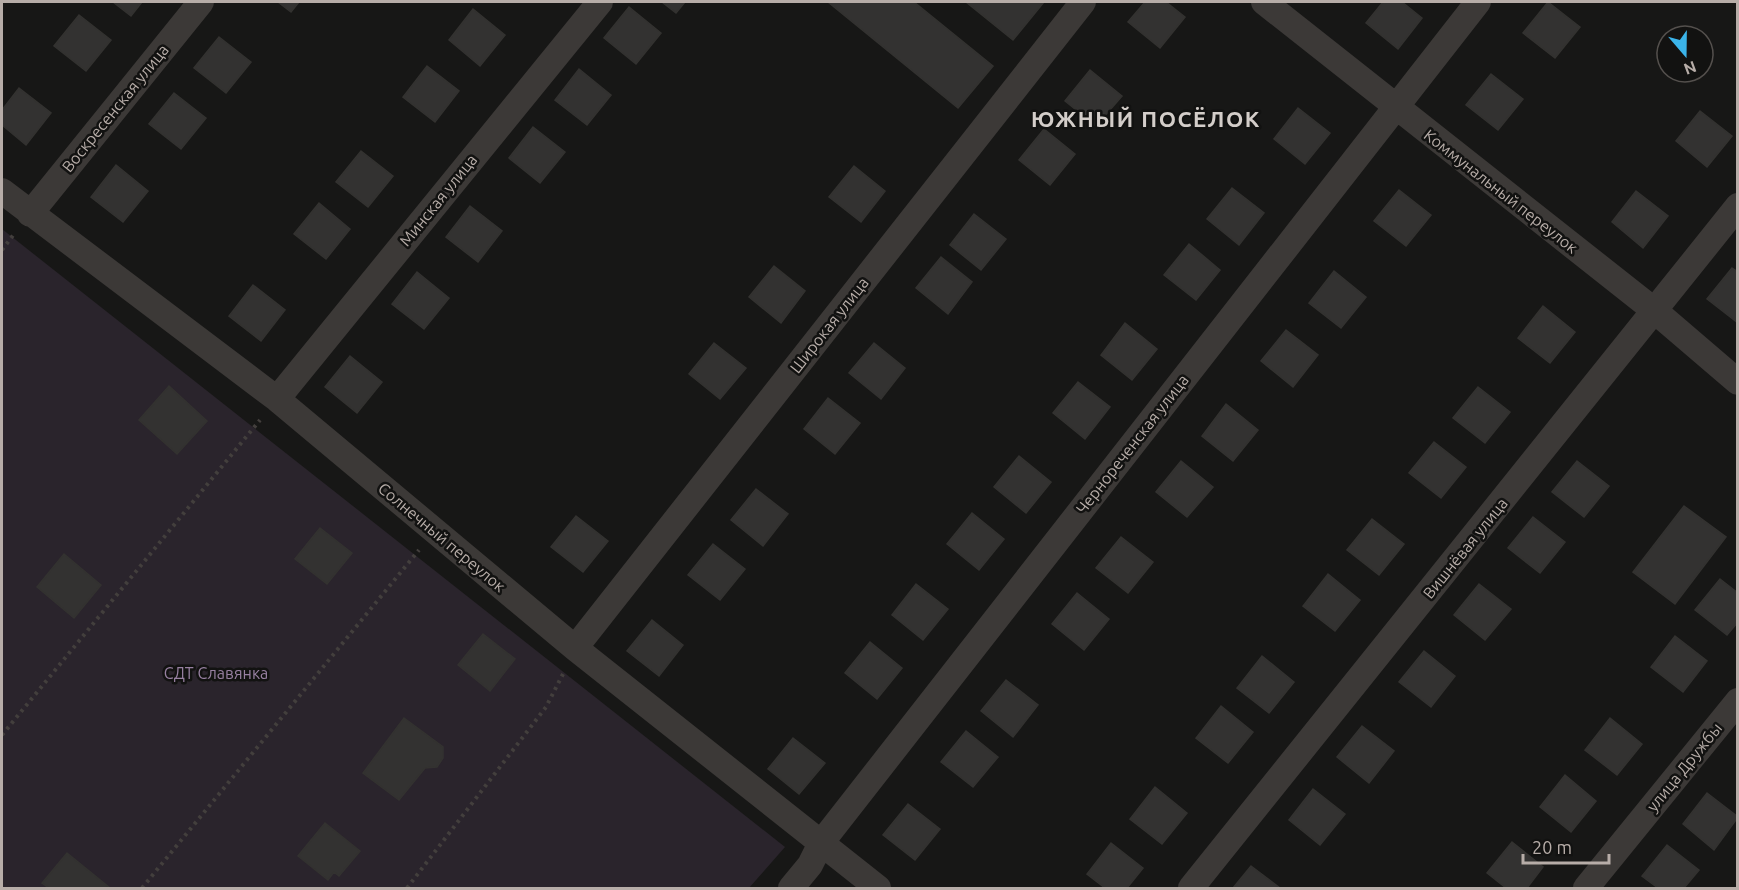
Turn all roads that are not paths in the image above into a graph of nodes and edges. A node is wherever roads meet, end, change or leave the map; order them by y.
1 (201, 2) edge
2 (600, 2) edge
3 (1083, 2) edge
4 (1264, 2) edge
5 (1478, 2) edge
6 (1395, 108) junction
7 (2, 191) edge
8 (1737, 206) edge
9 (30, 214) junction
10 (1655, 311) junction
11 (1737, 382) edge
12 (277, 399) junction
13 (575, 648) junction
14 (1737, 701) edge
15 (821, 843) junction
16 (791, 888) edge
17 (878, 888) edge
18 (1191, 888) edge
19 (1586, 888) edge

1 - 9 street, Воскресенская улица
2 - 12 street, Минская улица
3 - 13 street, Широкая улица
4 - 6 street, Коммунальный переулок
5 - 6 street, Чернореченская улица
6 - 10 street, Коммунальный переулок
6 - 15 street, Чернореченская улица
7 - 9 street, Солнечный переулок
8 - 10 street, Вишнёвая улица
9 - 12 street, Солнечный переулок
10 - 11 street, Коммунальный переулок
10 - 18 street, Вишнёвая улица
12 - 13 street, Солнечный переулок
13 - 15 street, Солнечный переулок
14 - 19 street, улица Дружбы
15 - 16 street, Чернореченская улица
15 - 17 street, Солнечный переулок

